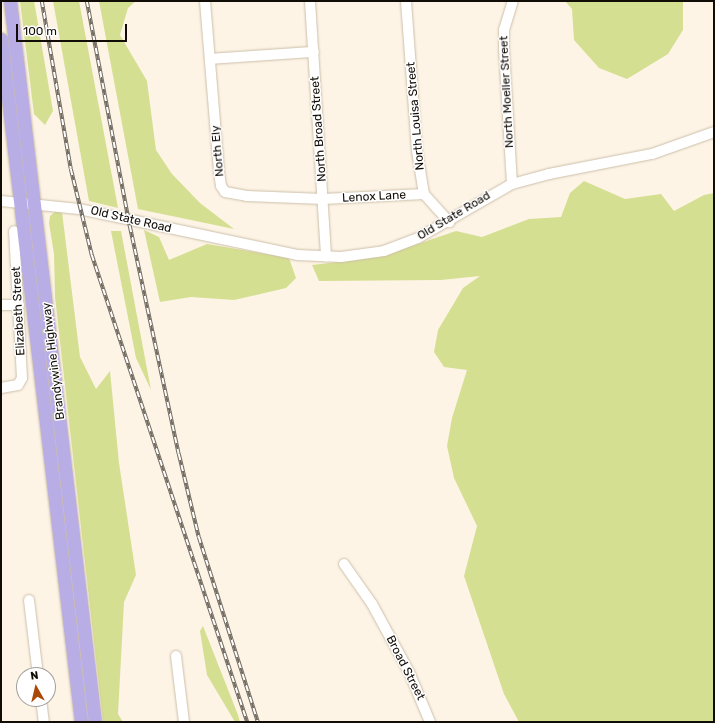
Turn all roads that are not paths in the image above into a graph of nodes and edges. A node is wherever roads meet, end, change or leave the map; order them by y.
1 (10, 1) edge
2 (205, 1) edge
3 (310, 1) edge
4 (406, 1) edge
5 (513, 1) edge
6 (1, 39) edge
7 (314, 52) junction
8 (210, 59) junction
9 (714, 132) edge
10 (512, 184) junction
11 (424, 194) junction
12 (323, 200) junction
13 (1, 201) edge
14 (20, 202) junction
15 (35, 202) junction
16 (449, 222) junction
17 (14, 231) dead end
18 (326, 257) junction
19 (1, 305) edge
20 (19, 305) junction
21 (1, 388) edge
22 (344, 564) dead end
23 (29, 600) dead end
24 (176, 656) dead end
25 (37, 667) edge
26 (42, 707) edge
27 (44, 722) edge
28 (81, 722) edge
29 (95, 722) edge
30 (184, 722) edge
31 (430, 722) edge

1 - 15 main road, Brandywine Highway
2 - 8 street
3 - 7 street, North Broad Street
4 - 11 street, North Louisa Street
5 - 10 street, North Moeller Street
6 - 14 main road, Brandywine Highway
7 - 8 street
7 - 12 street, North Broad Street
8 - 12 street, North Ely
9 - 10 street, Old State Road
10 - 16 street, Old State Road
11 - 12 street, Lenox Lane
11 - 16 street
12 - 18 street, North Broad Street
13 - 14 street, Old State Road
14 - 15 street, Old State Road
14 - 28 main road, Brandywine Highway
15 - 18 street, Old State Road
15 - 29 main road, Brandywine Highway
16 - 18 street, Old State Road
17 - 20 street, Elizabeth Street
19 - 20 street
20 - 21 street, Elizabeth Street
22 - 31 street, Broad Street
23 - 25 street
24 - 30 street
26 - 27 street

